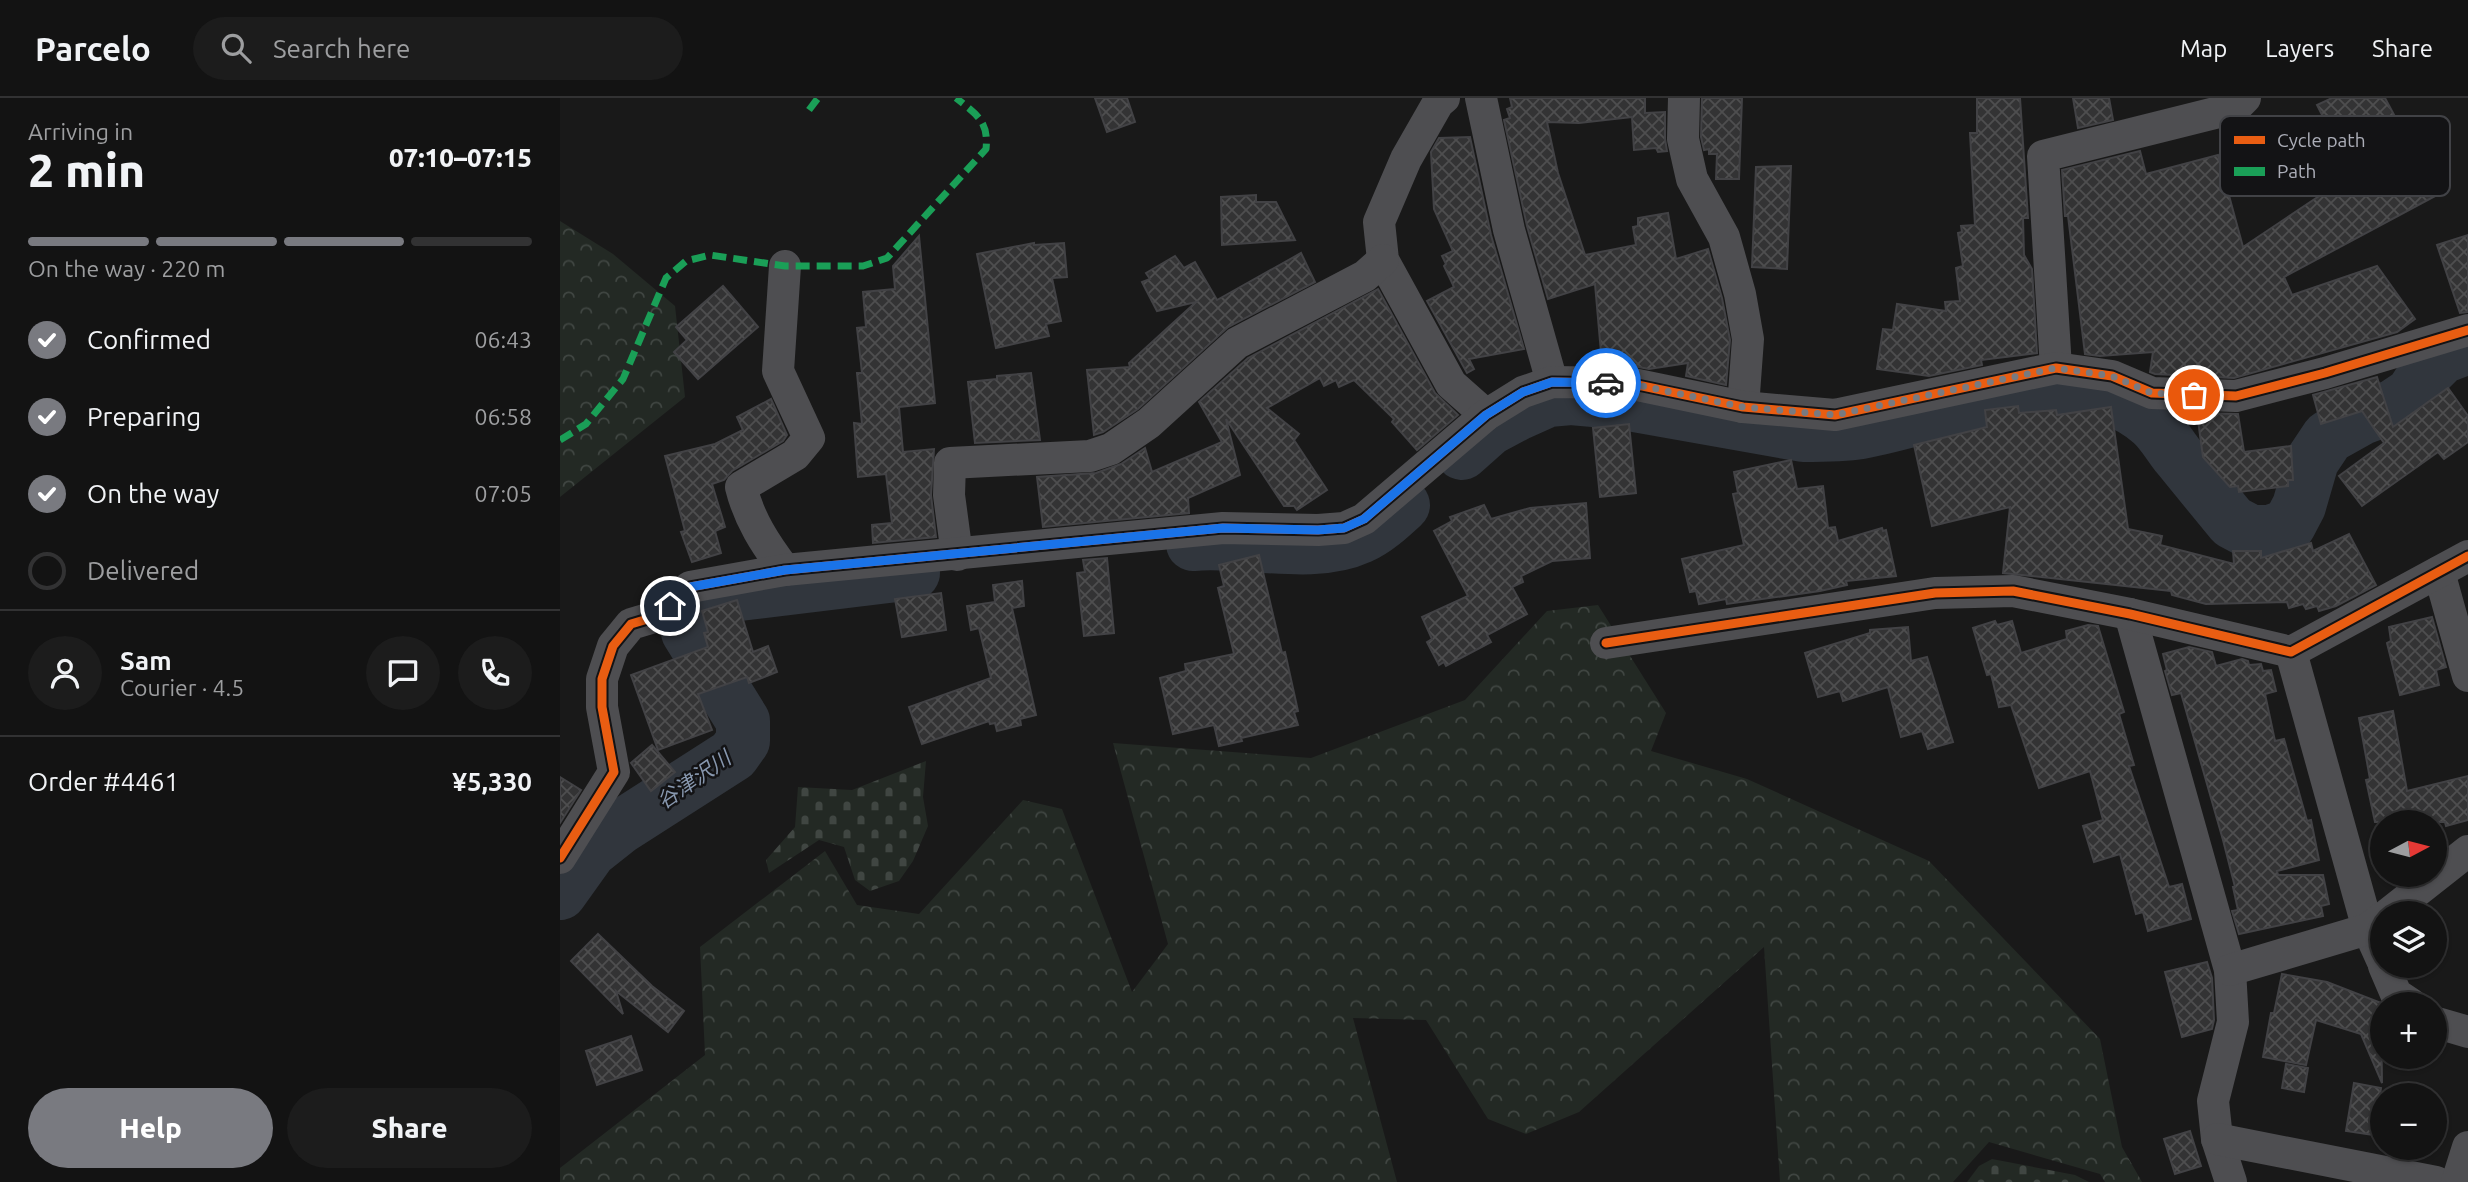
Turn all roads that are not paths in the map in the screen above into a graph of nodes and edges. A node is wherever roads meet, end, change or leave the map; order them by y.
1 (1444, 98) edge
2 (1481, 98) edge
3 (1684, 98) edge
4 (2245, 98) edge
5 (1383, 260) junction
6 (785, 266) dead end
7 (2468, 330) edge
8 (2056, 368) junction
9 (1552, 382) junction
10 (1743, 407) junction
11 (1486, 415) junction
12 (957, 555) junction
13 (2468, 556) edge
14 (785, 570) junction
15 (2439, 572) junction
16 (2130, 614) junction
17 (1606, 643) dead end
18 (2291, 652) junction
19 (2468, 676) edge
20 (2468, 851) edge
21 (560, 858) edge
22 (2373, 901) edge
23 (2404, 901) edge
24 (2370, 923) edge
25 (2230, 970) junction
26 (2447, 1026) edge
27 (2468, 1032) edge
28 (2217, 1139) junction
29 (2468, 1147) edge
30 (2231, 1182) edge
31 (2436, 1182) edge
32 (2457, 1182) edge

1 - 5 street
2 - 9 street
3 - 10 street
4 - 8 street
5 - 11 street
5 - 12 street
6 - 14 street
7 - 8 street
8 - 10 street
9 - 10 street
9 - 11 street
11 - 12 street
12 - 14 street
13 - 15 street
14 - 21 street
15 - 18 street
15 - 19 street
16 - 17 street
16 - 18 street
16 - 25 street
18 - 22 street
20 - 23 street
24 - 25 street
25 - 28 street
26 - 27 street
28 - 30 street
28 - 31 street
29 - 32 street

